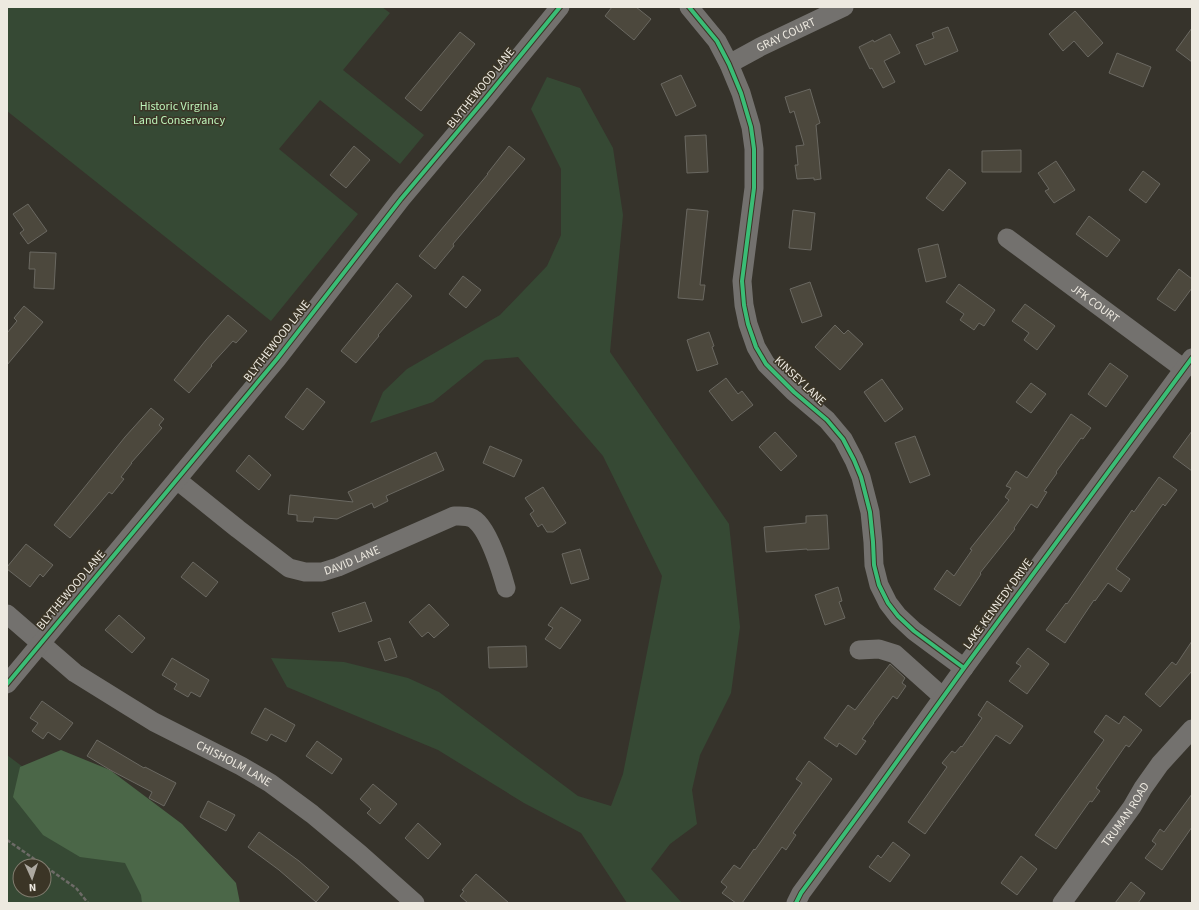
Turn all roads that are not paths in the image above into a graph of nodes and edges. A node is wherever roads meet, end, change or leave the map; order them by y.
1 (560, 7) edge
2 (689, 7) edge
3 (844, 7) edge
4 (729, 64) junction
5 (1007, 238) dead end
6 (1188, 364) edge
7 (177, 480) junction
8 (506, 588) dead end
9 (7, 614) edge
10 (41, 642) junction
11 (860, 650) dead end
12 (964, 668) junction
13 (7, 684) edge
14 (943, 697) junction
15 (1192, 729) edge
16 (415, 903) edge
17 (796, 903) edge
18 (1062, 903) edge

1 - 7 street, BLYTHEWOOD LANE
2 - 4 street, KINSEY LANE
3 - 4 street, GRAY COURT
4 - 12 street, KINSEY LANE
5 - 6 street, JFK COURT
6 - 12 street, LAKE KENNEDY DRIVE
7 - 8 street, DAVID LANE
7 - 10 street, BLYTHEWOOD LANE
9 - 10 street, CHISHOLM LANE
10 - 13 street, BLYTHEWOOD LANE
10 - 16 street, CHISHOLM LANE
11 - 14 street
12 - 14 street, LAKE KENNEDY DRIVE
14 - 17 street, LAKE KENNEDY DRIVE
15 - 18 street, TRUMAN ROAD

